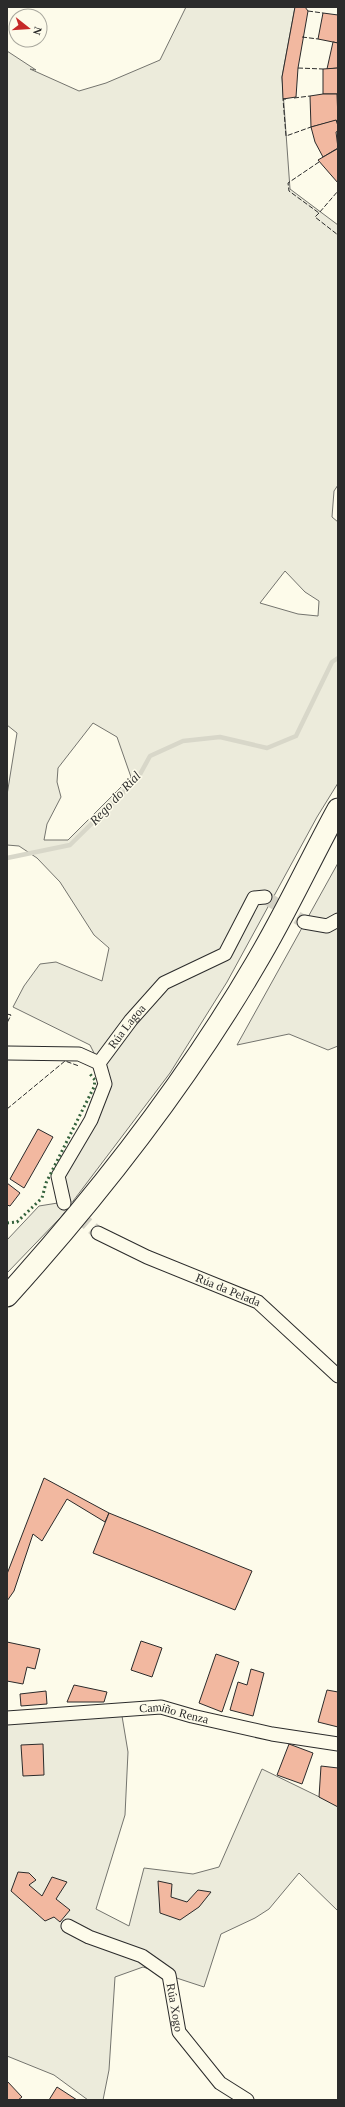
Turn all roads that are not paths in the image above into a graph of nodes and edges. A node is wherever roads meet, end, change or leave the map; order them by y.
1 (338, 809) edge
2 (265, 897) dead end
3 (338, 920) edge
4 (304, 922) tunnel mouth
5 (7, 1054) edge
6 (99, 1063) junction
7 (64, 1202) tunnel mouth
8 (98, 1233) tunnel mouth
9 (7, 1296) edge
10 (338, 1376) edge
11 (7, 1718) edge
12 (338, 1744) edge
13 (68, 1926) dead end
14 (247, 2100) edge

1 - 9 main road
2 - 6 street, Rúa Lagoa
3 - 4 street
5 - 6 street
6 - 7 street
8 - 10 street, Rúa da Pelada
11 - 12 street, Camiño Renza
13 - 14 street, Rúa Xogo

